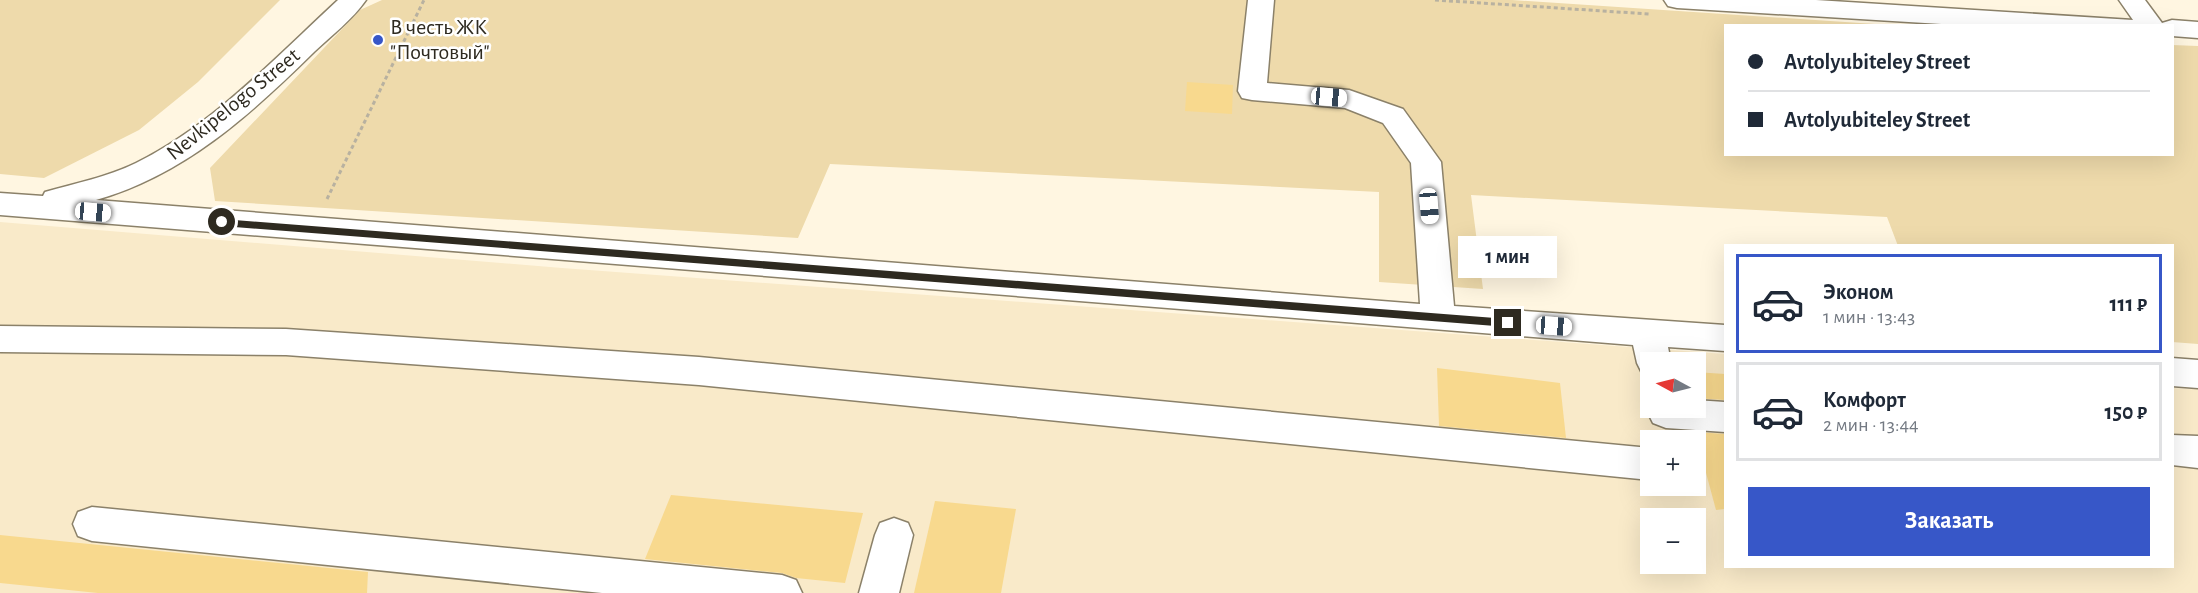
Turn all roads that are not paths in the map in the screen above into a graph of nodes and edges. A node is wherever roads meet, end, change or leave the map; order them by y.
1 (353, 0) edge
2 (1261, 0) edge
3 (2132, 0) edge
4 (1669, 7) edge
5 (2076, 24) edge
6 (2150, 24) edge
7 (2174, 28) edge
8 (2198, 30) edge
9 (0, 204) edge
10 (31, 206) junction
11 (1438, 318) junction
12 (1724, 338) edge
13 (0, 339) edge
14 (1651, 348) edge
15 (2174, 372) edge
16 (2198, 374) edge
17 (1724, 417) edge
18 (1668, 421) edge
19 (2174, 450) edge
20 (2198, 452) edge
21 (1640, 463) edge
22 (92, 524) dead end
23 (894, 535) dead end
24 (782, 593) edge
25 (879, 593) edge

1 - 10 street, Nevkipelogo Street
2 - 11 street
3 - 6 street
4 - 5 street
7 - 8 street
9 - 10 street
10 - 11 street
11 - 14 street
12 - 14 street
13 - 21 street
15 - 16 street
17 - 18 street
19 - 20 street
22 - 24 street
23 - 25 street

